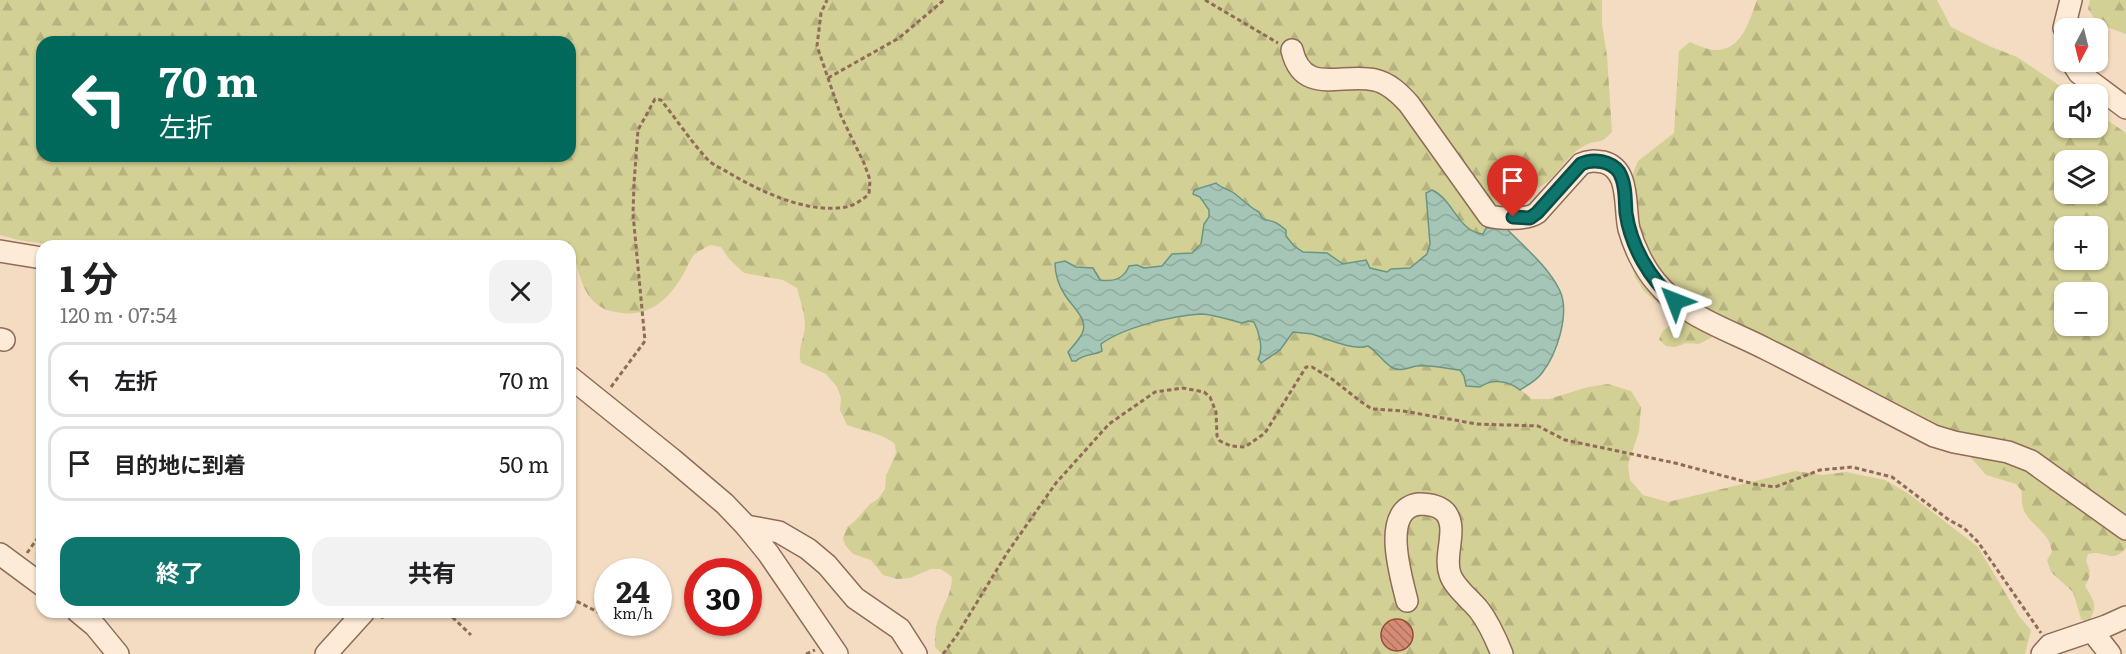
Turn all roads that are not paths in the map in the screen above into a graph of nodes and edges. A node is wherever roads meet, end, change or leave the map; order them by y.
1 (2071, 0) edge
2 (2066, 18) edge
3 (1292, 50) road end
4 (2078, 72) edge
5 (2126, 108) edge
6 (0, 251) edge
7 (36, 257) edge
8 (576, 381) edge
9 (746, 526) junction
10 (2126, 529) edge
11 (5, 561) edge
12 (36, 581) edge
13 (1407, 601) dead end
14 (2126, 617) edge
15 (85, 618) edge
16 (359, 618) edge
17 (2092, 631) junction
18 (2046, 650) edge
19 (118, 654) edge
20 (326, 654) edge
21 (837, 654) edge
22 (916, 654) edge
23 (1502, 654) edge
24 (2110, 654) edge

1 - 2 street
3 - 10 street
4 - 5 street
6 - 7 street
8 - 9 street
9 - 21 street
9 - 22 street
11 - 12 street
13 - 23 street
14 - 17 street
15 - 19 street
16 - 20 street
17 - 18 street
17 - 24 street

